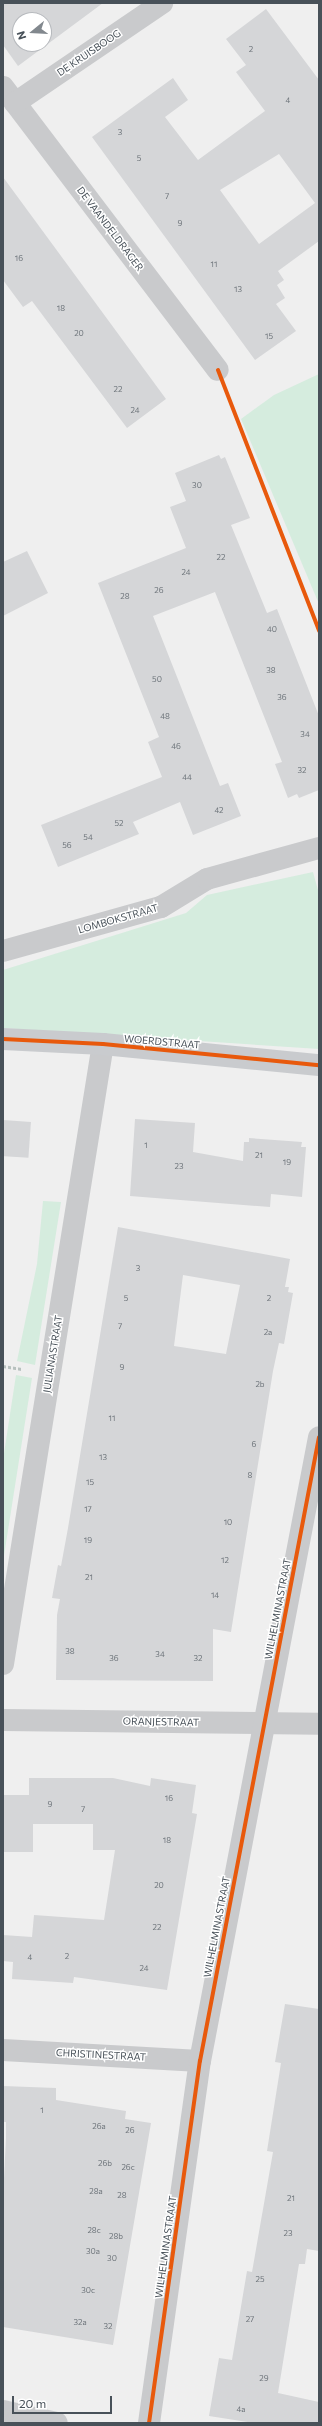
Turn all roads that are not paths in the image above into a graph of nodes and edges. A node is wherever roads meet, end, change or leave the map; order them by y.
1 (162, 3) edge
2 (9, 95) edge
3 (218, 370) dead end
4 (319, 848) edge
5 (3, 951) edge
6 (3, 1038) edge
7 (103, 1044) junction
8 (319, 1064) edge
9 (319, 1437) edge
10 (3, 1664) edge
11 (3, 1720) edge
12 (264, 1724) junction
13 (319, 1724) edge
14 (3, 2050) edge
15 (200, 2061) junction
16 (3, 2411) edge
17 (57, 2423) edge
18 (149, 2423) edge

1 - 2 street, DE KRUISBOOG
2 - 3 street, DE VAANDELDRAGER
4 - 5 street, LOMBOKSTRAAT
6 - 7 street, WOERDSTRAAT
7 - 8 street, WOERDSTRAAT
7 - 10 street, JULIANASTRAAT
9 - 12 street, WILHELMINASTRAAT
11 - 12 street, ORANJESTRAAT
12 - 13 street, ORANJESTRAAT
12 - 15 street, WILHELMINASTRAAT
14 - 15 street, CHRISTINESTRAAT
15 - 18 street, WILHELMINASTRAAT
16 - 17 street

